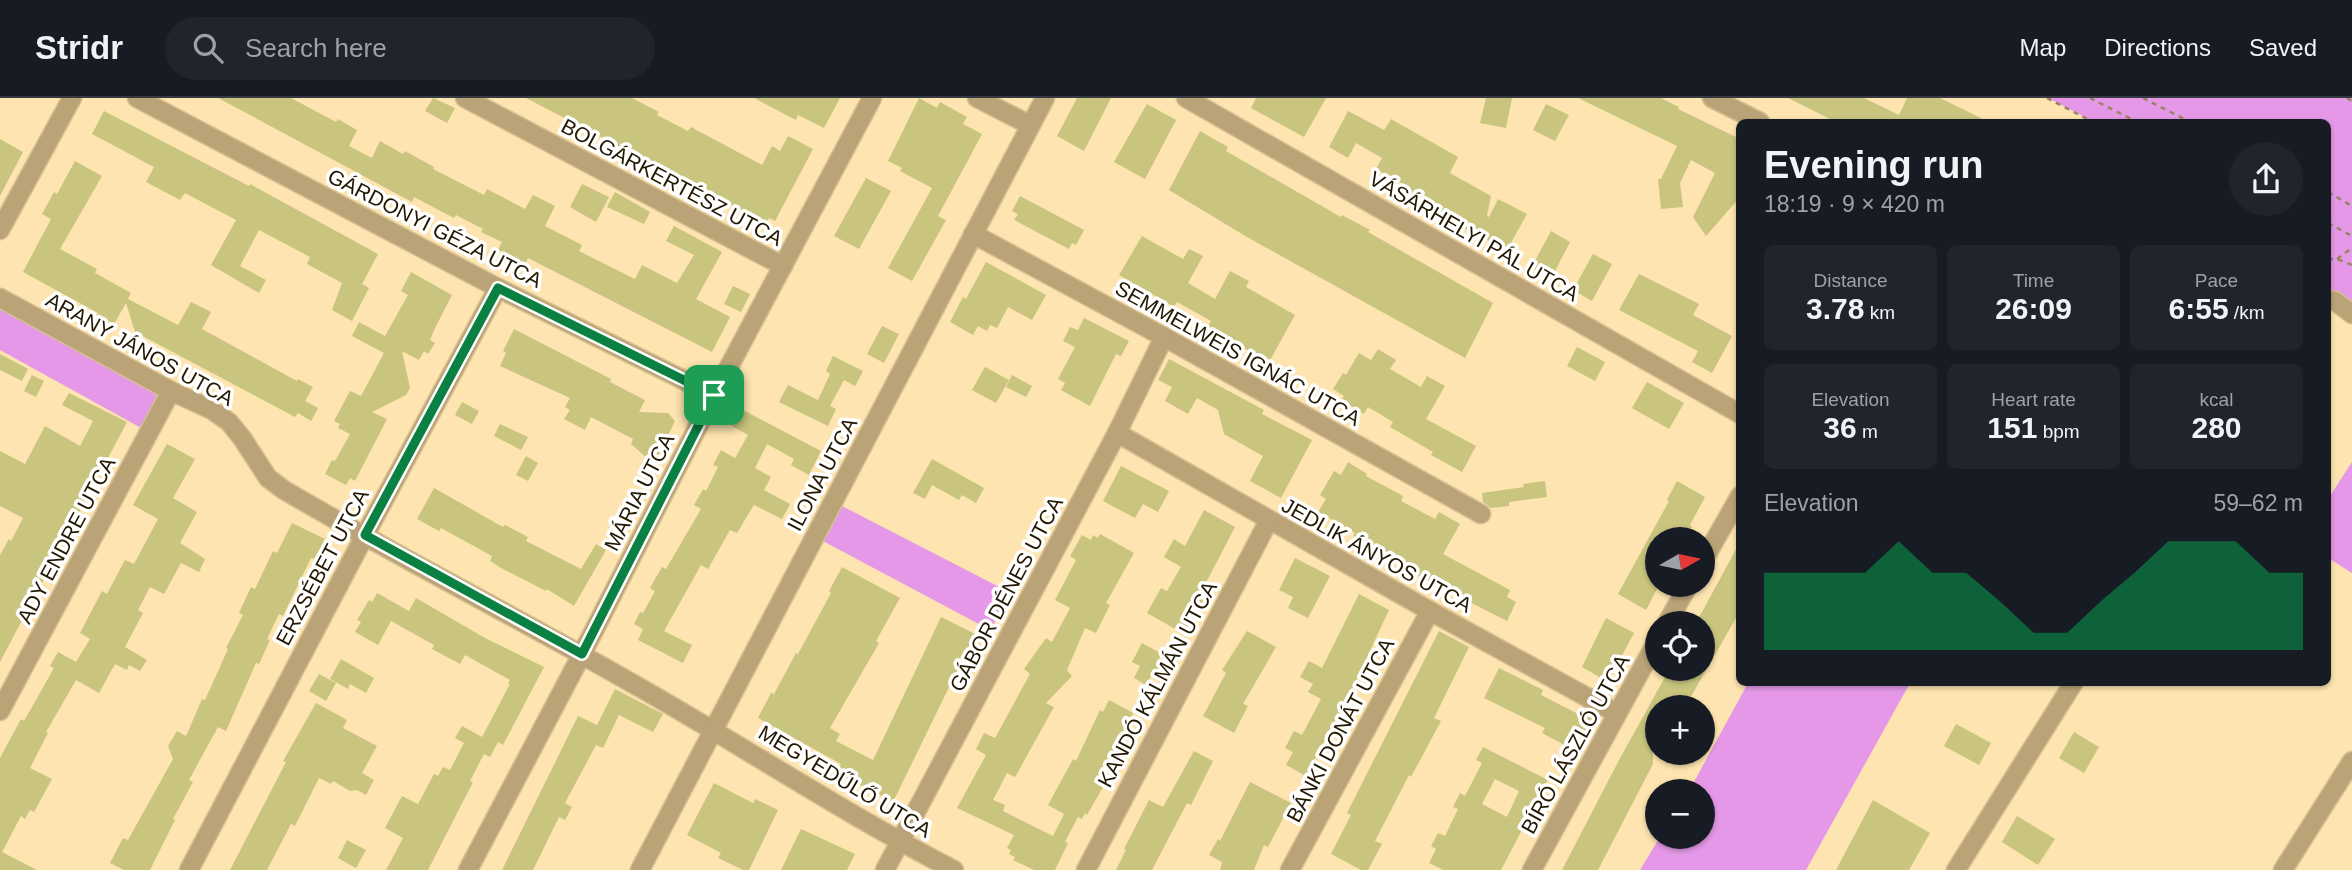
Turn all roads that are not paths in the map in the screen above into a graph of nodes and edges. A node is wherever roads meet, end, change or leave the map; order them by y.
1 (72, 98) edge
2 (137, 98) edge
3 (465, 98) edge
4 (872, 98) edge
5 (977, 98) edge
6 (1045, 98) edge
7 (1186, 98) edge
8 (1712, 98) edge
9 (1754, 119) edge
10 (1030, 125) junction
11 (0, 230) edge
12 (973, 234) junction
13 (783, 266) junction
14 (498, 288) junction
15 (0, 298) edge
16 (2331, 300) edge
17 (2352, 314) edge
18 (1164, 337) junction
19 (171, 391) junction
20 (714, 395) junction
21 (1736, 412) edge
22 (1117, 433) junction
23 (1736, 503) edge
24 (1481, 514) dead end
25 (1269, 520) junction
26 (365, 535) junction
27 (1715, 540) edge
28 (1430, 611) junction
29 (582, 654) junction
30 (1645, 662) edge
31 (2071, 686) edge
32 (0, 711) edge
33 (1616, 713) junction
34 (714, 730) junction
35 (2352, 761) edge
36 (900, 842) junction
37 (189, 870) edge
38 (468, 870) edge
39 (640, 870) edge
40 (885, 870) edge
41 (954, 870) edge
42 (1086, 870) edge
43 (1290, 870) edge
44 (1532, 870) edge
45 (1956, 870) edge
46 (2283, 870) edge

1 - 11 street
2 - 14 street, GÁRDONYI GÉZA UTCA
3 - 13 street, BOLGÁRKERTÉSZ UTCA
4 - 13 street, MÁRIA UTCA
5 - 10 street
6 - 10 street, ILONA UTCA
7 - 21 street, VÁSÁRHELYI PÁL UTCA
8 - 9 street
10 - 12 street, ILONA UTCA
12 - 18 street, SEMMELWEIS IGNÁC UTCA
12 - 34 street, ILONA UTCA
13 - 20 street, MÁRIA UTCA
14 - 20 street, GÁRDONYI GÉZA UTCA
14 - 26 street, ERZSÉBET UTCA
15 - 19 street, ARANY JÁNOS UTCA
16 - 17 street
18 - 22 street, GÁBOR DÉNES UTCA
18 - 24 street, SEMMELWEIS IGNÁC UTCA
19 - 26 street, ARANY JÁNOS UTCA
19 - 32 street, ADY ENDRE UTCA
20 - 29 street, MÁRIA UTCA
22 - 25 street, JEDLIK ÁNYOS UTCA
22 - 36 street, GÁBOR DÉNES UTCA
23 - 27 street
25 - 28 street, JEDLIK ÁNYOS UTCA
25 - 42 street, KANDÓ KÁLMÁN UTCA
26 - 29 street, ARANY JÁNOS UTCA
26 - 37 street, ERZSÉBET UTCA
28 - 33 street, JEDLIK ÁNYOS UTCA
28 - 43 street, BÁNKI DONÁT UTCA
29 - 34 street, ARANY JÁNOS UTCA
29 - 38 street, MÁRIA UTCA
30 - 33 street, BÍRÓ LÁSZLÓ UTCA
31 - 45 street
33 - 44 street, BÍRÓ LÁSZLÓ UTCA
34 - 36 street, MEGYEDŰLŐ UTCA
34 - 39 street, ILONA UTCA
35 - 46 street
36 - 40 street, GÁBOR DÉNES UTCA
36 - 41 street, MEGYEDŰLŐ UTCA

